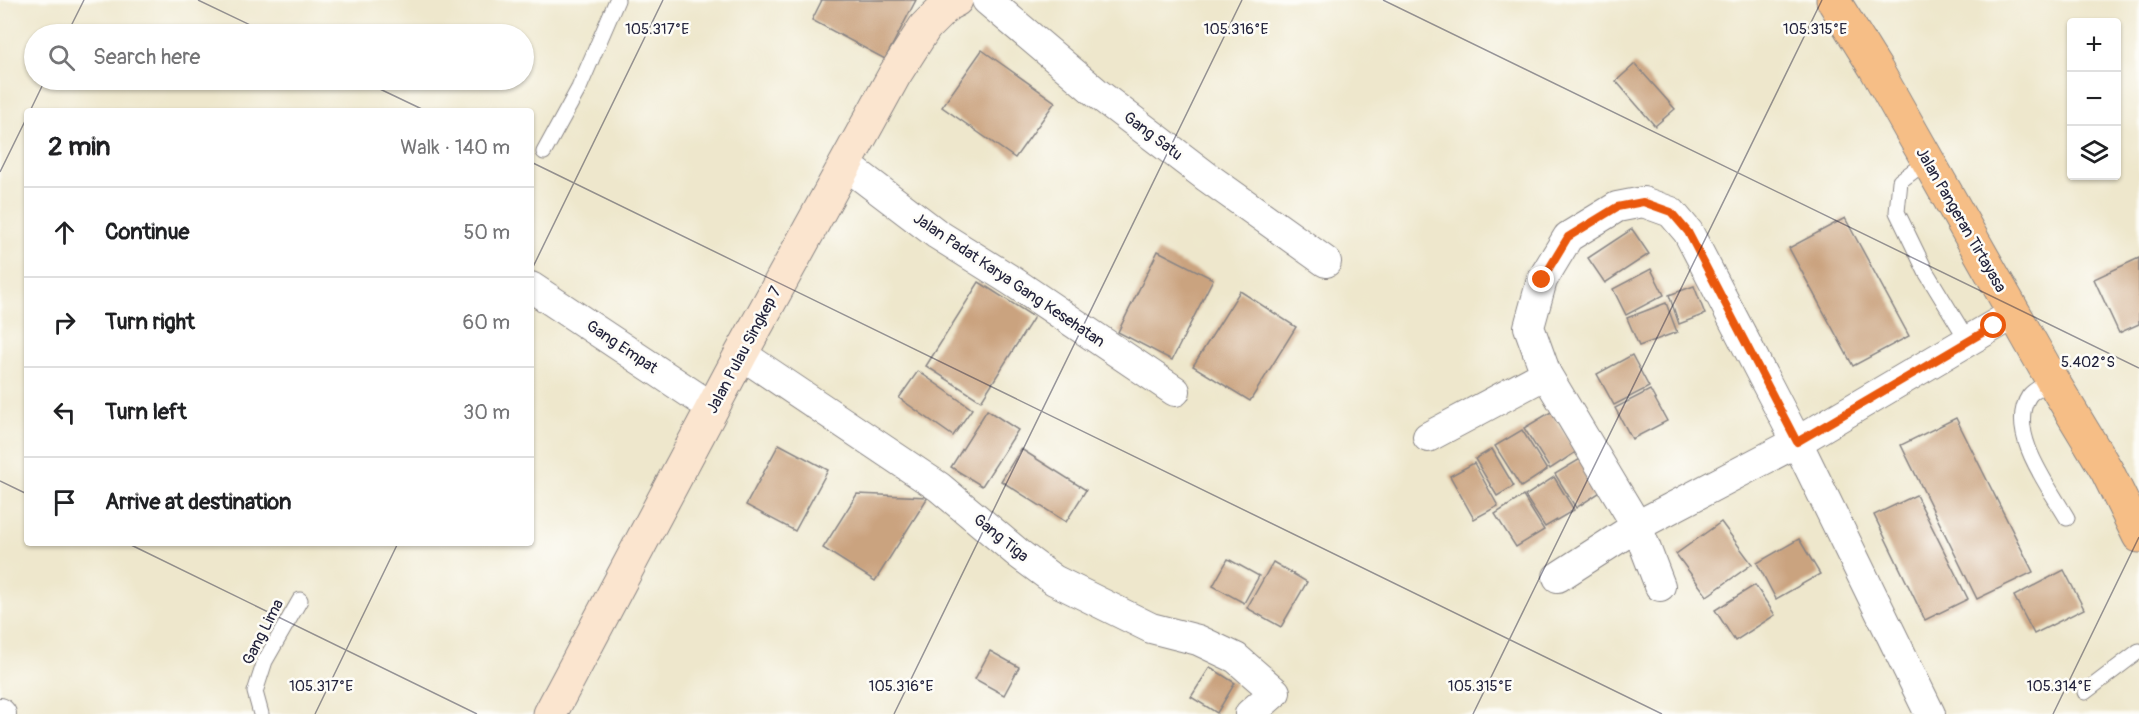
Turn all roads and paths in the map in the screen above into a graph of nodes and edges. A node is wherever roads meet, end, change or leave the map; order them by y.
1 (617, 0) edge
2 (956, 0) edge
3 (987, 0) edge
4 (1833, 0) edge
5 (544, 152) dead end
6 (1927, 161) junction
7 (845, 164) junction
8 (1326, 262) dead end
9 (534, 289) edge
10 (2015, 313) junction
11 (1968, 341) junction
12 (741, 354) junction
13 (1546, 374) junction
14 (2052, 380) junction
15 (1175, 391) dead end
16 (713, 408) junction
17 (1428, 437) dead end
18 (1797, 442) junction
19 (2067, 518) dead end
20 (1637, 526) junction
21 (2139, 536) edge
22 (1558, 577) dead end
23 (1660, 586) dead end
24 (300, 600) dead end
25 (2139, 651) edge
26 (2085, 693) dead end
27 (261, 714) edge
28 (550, 714) edge
29 (1250, 714) edge
30 (1929, 714) edge

1 - 5 lane
2 - 7 street, Jalan Pulau Singkep 7
3 - 8 street, Gang Satu
4 - 6 main road, Jalan Pangeran Tirtayasa
6 - 10 main road, Jalan Pangeran Tirtayasa
6 - 11 lane
7 - 12 street, Jalan Pulau Singkep 7
7 - 15 street, Jalan Padat Karya Gang Kesehatan
9 - 16 street, Gang Empat
10 - 11 street
10 - 14 main road, Jalan Pangeran Tirtayasa
11 - 18 street
12 - 16 street, Jalan Pulau Singkep 7
12 - 29 street, Gang Tiga
13 - 17 street
13 - 18 street
13 - 20 street
14 - 19 lane
14 - 21 main road, Jalan Pangeran Tirtayasa
16 - 28 street, Jalan Pulau Singkep 7
18 - 20 street
18 - 30 street
20 - 22 street
20 - 23 street
24 - 27 lane, Gang Lima
25 - 26 lane

